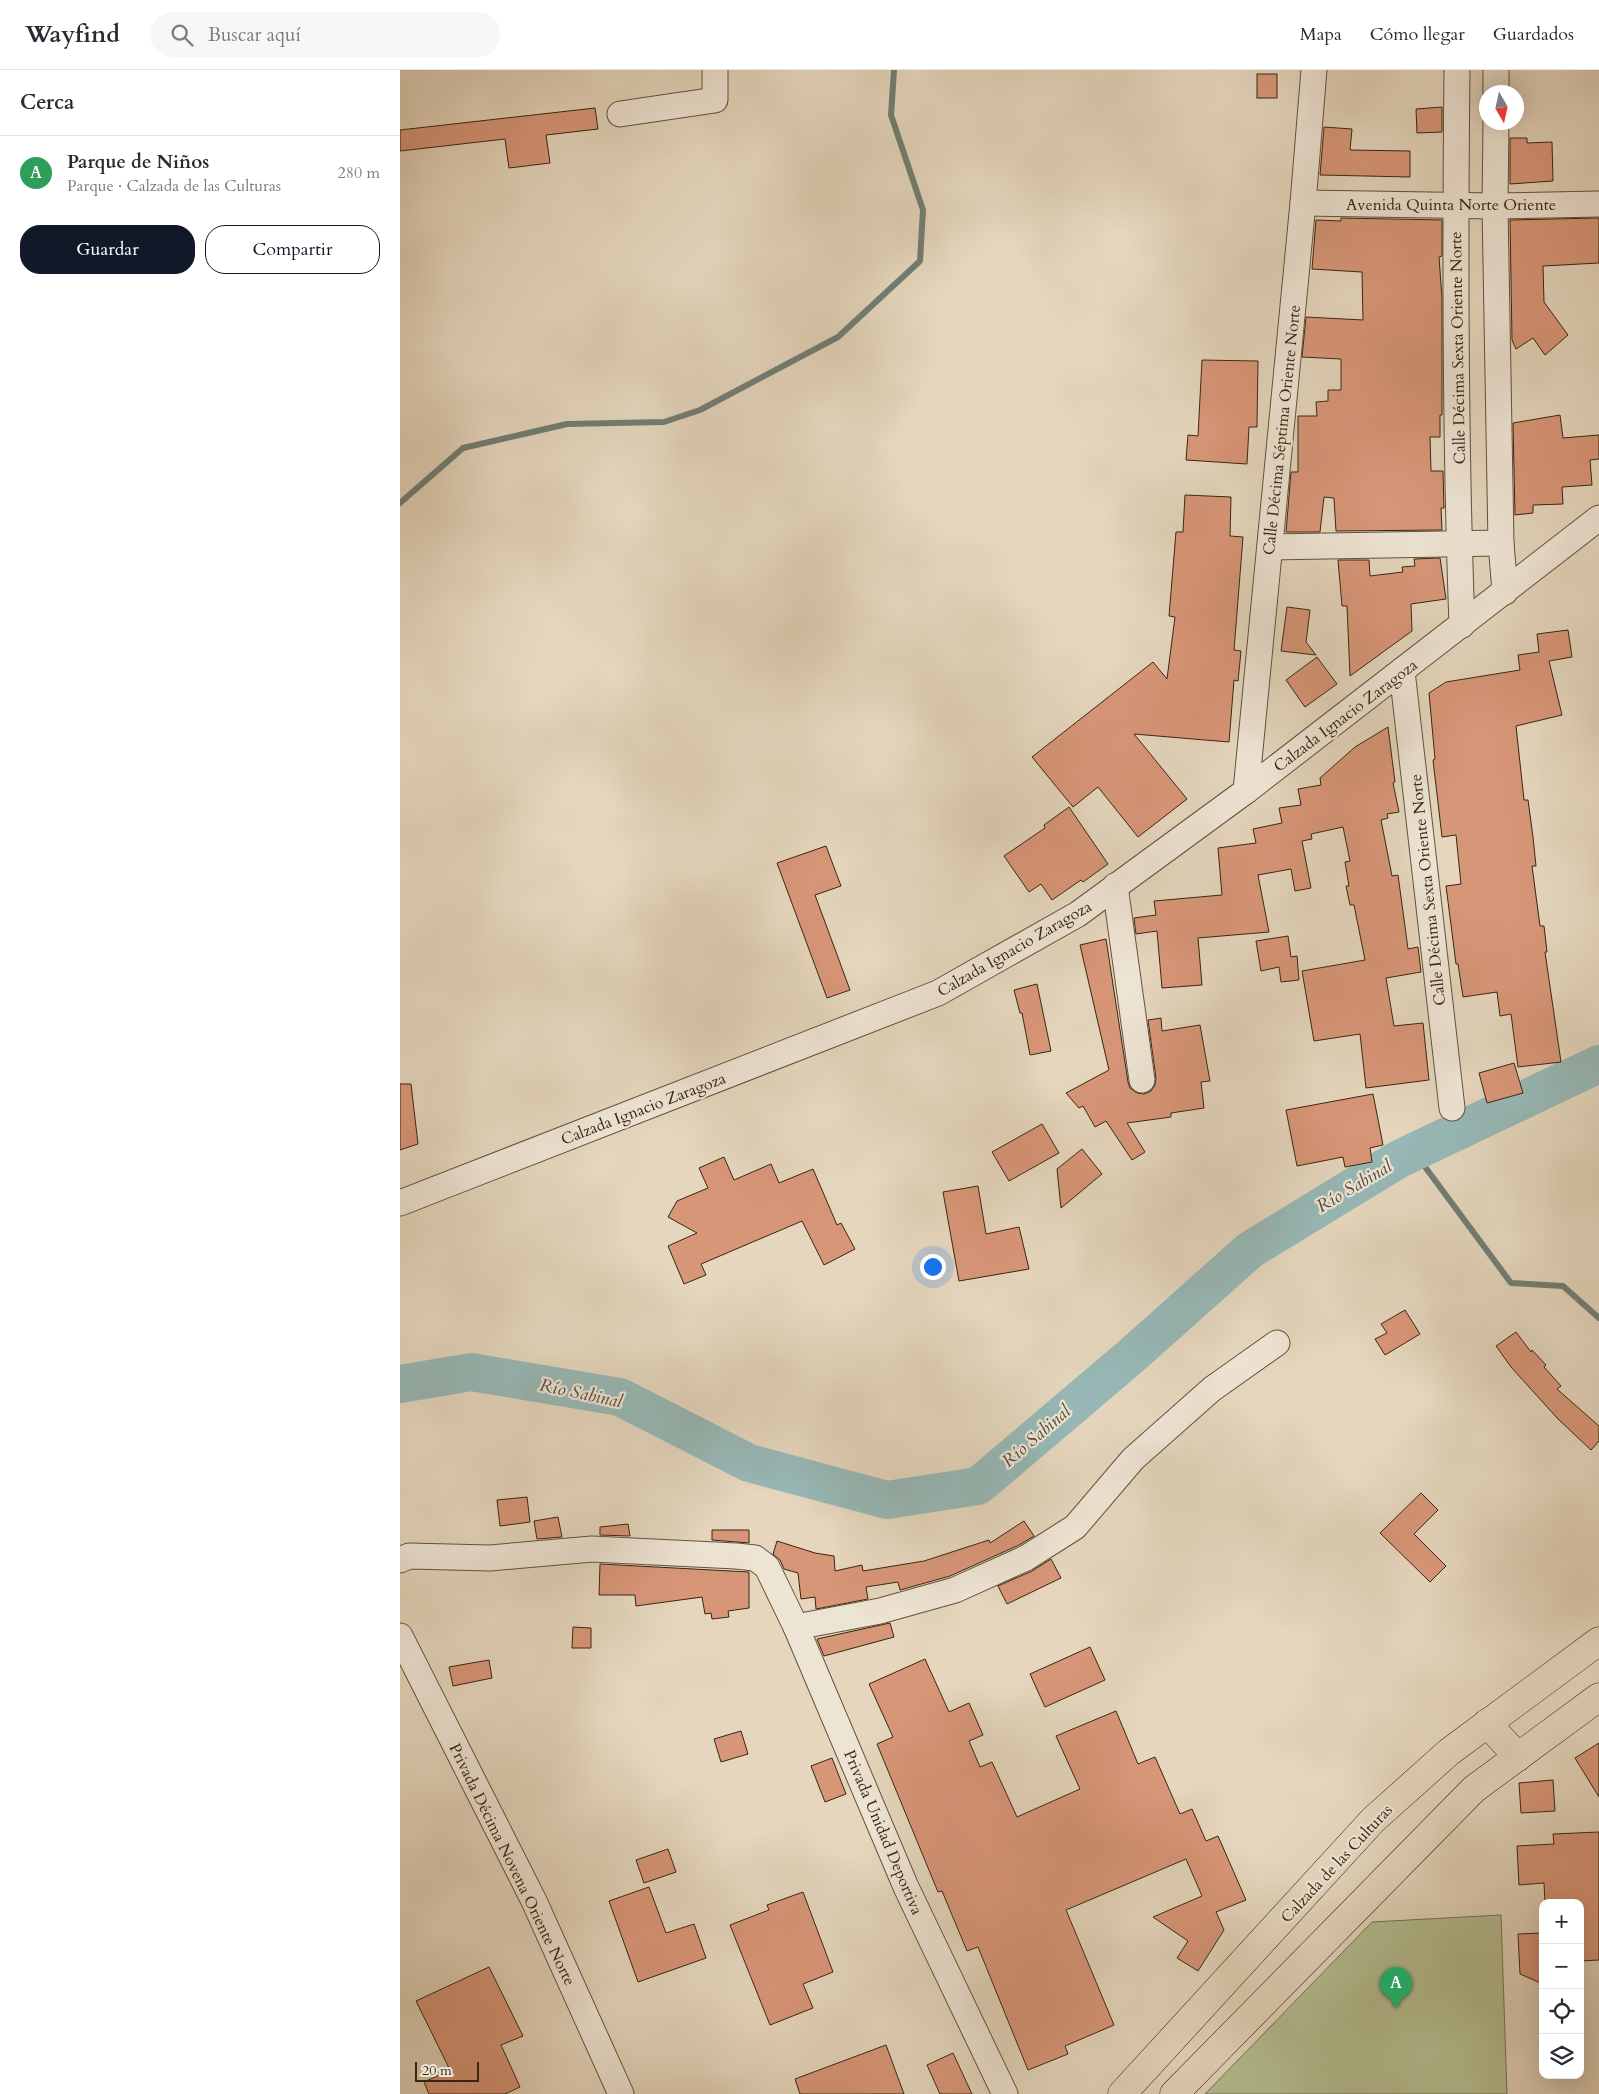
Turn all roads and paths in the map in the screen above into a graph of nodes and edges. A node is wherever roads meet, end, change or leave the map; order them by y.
1 (715, 70) edge
2 (1314, 70) edge
3 (1457, 70) edge
4 (1496, 70) edge
5 (1496, 85) edge
6 (620, 114) dead end
7 (1496, 130) edge
8 (1303, 203) junction
9 (1599, 204) edge
10 (1455, 206) junction
11 (1495, 206) junction
12 (1599, 518) edge
13 (1501, 543) junction
14 (1458, 544) junction
15 (1270, 547) junction
16 (1504, 592) junction
17 (1462, 625) junction
18 (1402, 672) junction
19 (1246, 791) junction
20 (1115, 886) junction
21 (1142, 1080) dead end
22 (1452, 1108) dead end
23 (400, 1203) edge
24 (1277, 1343) dead end
25 (400, 1560) edge
26 (796, 1627) junction
27 (400, 1636) edge
28 (1599, 1641) edge
29 (1599, 1697) edge
30 (1487, 1723) junction
31 (1518, 1757) junction
32 (622, 2094) edge
33 (1005, 2094) edge
34 (1122, 2094) edge
35 (1174, 2094) edge

1 - 6 street
2 - 8 street, Calle Décima Séptima Oriente Norte
3 - 10 street, Calle Décima Sexta Oriente Norte
4 - 5 street
7 - 11 street
8 - 10 street, Avenida Quinta Norte Oriente
8 - 15 street, Calle Décima Séptima Oriente Norte
9 - 11 street, Avenida Quinta Norte Oriente
10 - 11 street, Avenida Quinta Norte Oriente
10 - 14 street, Calle Décima Sexta Oriente Norte
11 - 13 street
12 - 16 street, Calzada Ignacio Zaragoza
13 - 14 street
13 - 16 street
14 - 15 street
14 - 17 street, Calle Décima Sexta Oriente Norte
15 - 19 street, Calle Décima Séptima Oriente Norte
16 - 17 street, Calzada Ignacio Zaragoza
17 - 18 street, Calzada Ignacio Zaragoza
18 - 19 street, Calzada Ignacio Zaragoza
18 - 22 street, Calle Décima Sexta Oriente Norte
19 - 20 street, Calzada Ignacio Zaragoza
20 - 21 street
20 - 23 street, Calzada Ignacio Zaragoza
24 - 26 street
25 - 26 street, Privada Unidad Deportiva
26 - 33 street, Privada Unidad Deportiva
27 - 32 street, Privada Décima Novena Oriente Norte
28 - 30 main road, Calzada de las Culturas
29 - 31 main road
30 - 31 main road
30 - 34 main road, Calzada de las Culturas
31 - 35 main road

